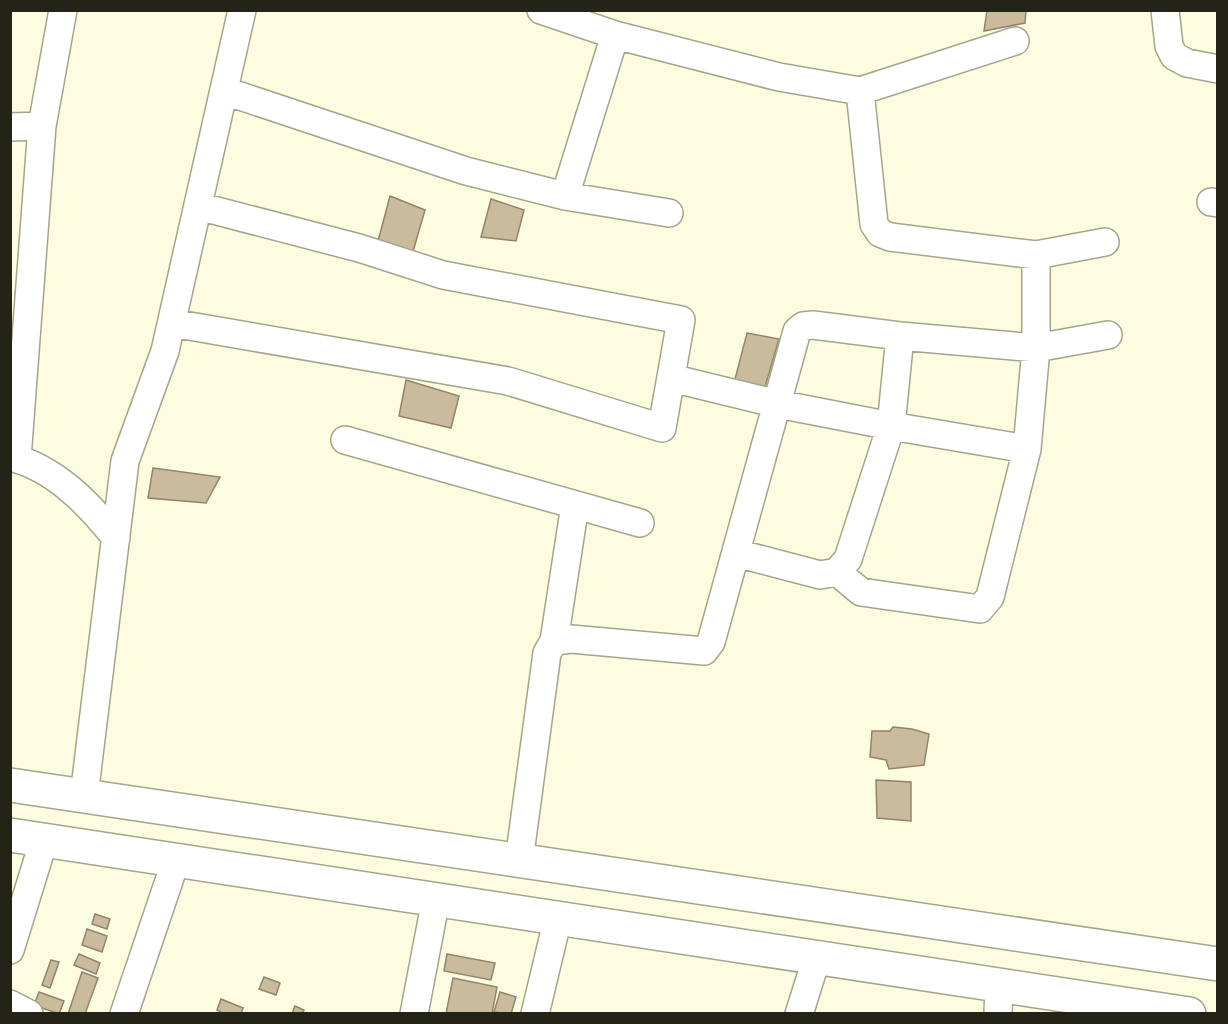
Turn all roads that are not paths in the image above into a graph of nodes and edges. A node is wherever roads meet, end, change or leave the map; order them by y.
1 (63, 10) edge
2 (242, 10) edge
3 (541, 10) edge
4 (1165, 10) edge
5 (615, 35) junction
6 (1015, 41) dead end
7 (1218, 69) edge
8 (225, 91) junction
9 (860, 91) junction
10 (10, 126) edge
11 (42, 126) junction
12 (565, 196) junction
13 (198, 206) junction
14 (669, 213) dead end
15 (1105, 242) dead end
16 (1036, 255) junction
17 (171, 323) junction
18 (1108, 335) dead end
19 (900, 336) junction
20 (1036, 348) junction
21 (671, 378) junction
22 (777, 404) junction
23 (891, 426) junction
24 (345, 440) dead end
25 (1027, 449) junction
26 (14, 458) edge
27 (575, 505) junction
28 (640, 523) dead end
29 (116, 538) junction
30 (736, 554) junction
31 (837, 572) junction
32 (554, 641) junction
33 (10, 785) edge
34 (84, 796) junction
35 (10, 835) edge
36 (44, 840) junction
37 (176, 860) junction
38 (519, 861) junction
39 (436, 900) junction
40 (558, 918) junction
41 (10, 950) edge
42 (817, 957) junction
43 (1218, 964) edge
44 (999, 999) edge
45 (10, 1004) edge
46 (1184, 1013) edge
47 (29, 1014) edge
48 (124, 1014) edge
49 (414, 1014) edge
50 (535, 1014) edge
51 (799, 1014) edge
52 (1189, 1014) edge

1 - 11 street
2 - 8 street
3 - 5 street
4 - 7 street
5 - 9 street
5 - 12 street
6 - 9 street
8 - 12 street
8 - 13 street
9 - 16 street
10 - 11 street
11 - 26 street
12 - 14 street
13 - 17 street
13 - 21 street
15 - 16 street
16 - 20 street
17 - 21 street
17 - 29 street
18 - 20 street
19 - 20 street
19 - 22 street
19 - 23 street
20 - 25 street
21 - 22 street
22 - 23 street
22 - 30 street
23 - 25 street
23 - 31 street
24 - 27 street
25 - 31 street
26 - 29 street
27 - 28 street
27 - 32 street
29 - 34 street
30 - 31 street
30 - 32 street
32 - 38 street
33 - 34 main road
34 - 38 main road
35 - 36 main road
36 - 37 main road
36 - 41 street
37 - 39 main road
37 - 48 street
38 - 43 main road
39 - 40 main road
39 - 49 street
40 - 42 main road
40 - 50 street
42 - 44 main road
42 - 51 street
44 - 46 main road
45 - 47 street
46 - 52 main road

